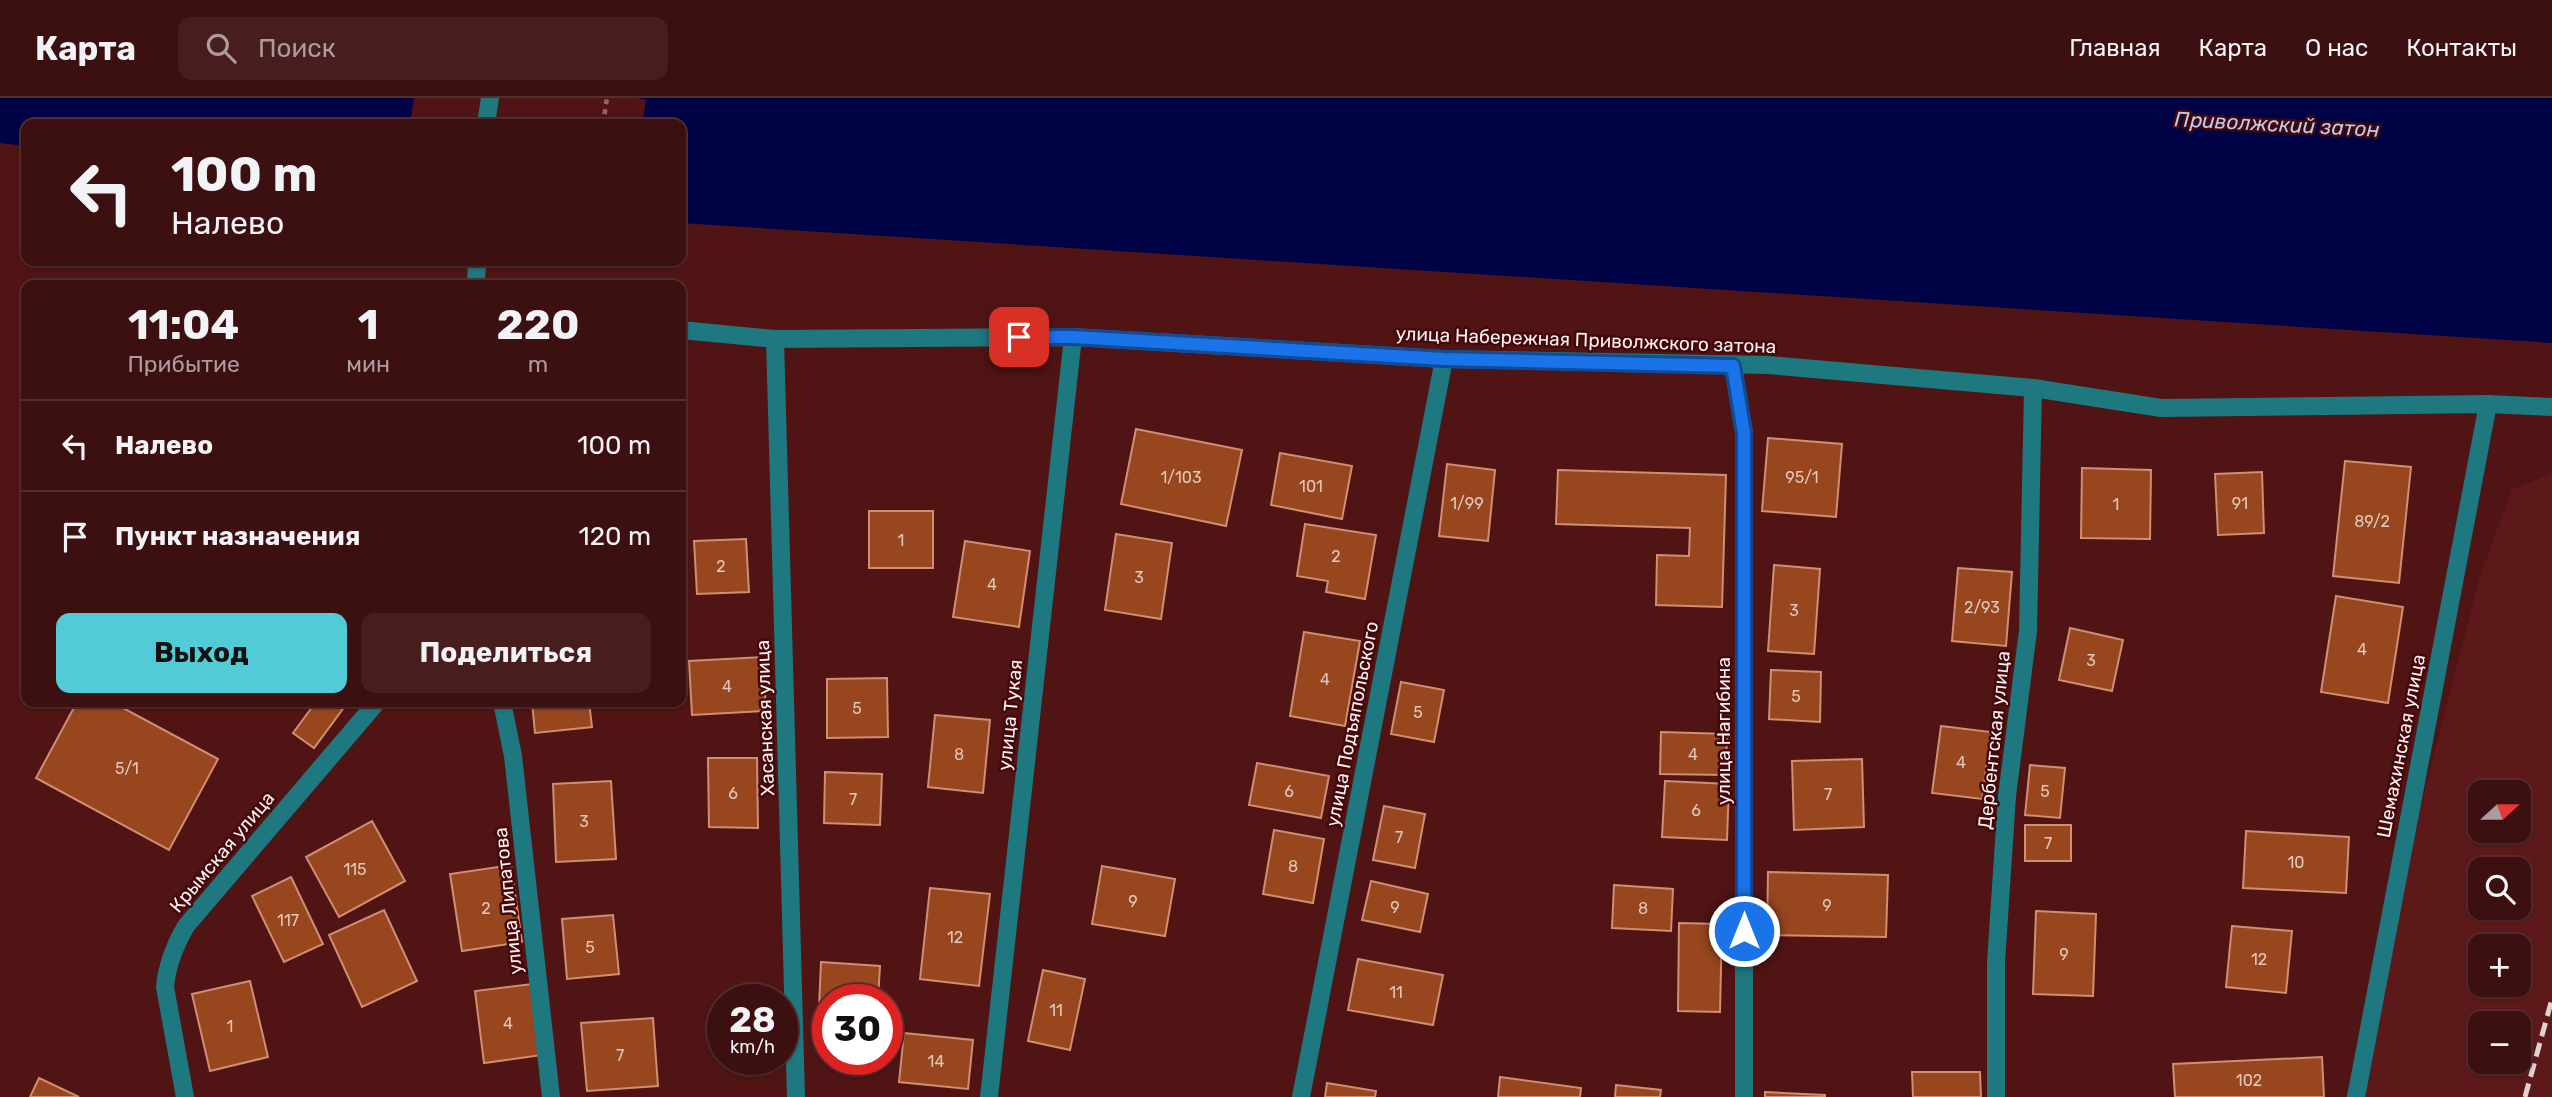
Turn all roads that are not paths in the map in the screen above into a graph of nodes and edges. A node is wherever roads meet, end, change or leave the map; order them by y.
1 (491, 98) edge
2 (487, 119) edge
3 (686, 330) edge
4 (1073, 337) junction
5 (775, 339) junction
6 (1444, 359) junction
7 (1733, 366) junction
8 (2033, 388) junction
9 (2488, 404) junction
10 (2552, 407) edge
11 (373, 707) edge
12 (503, 707) edge
13 (185, 1097) edge
14 (551, 1097) edge
15 (796, 1097) edge
16 (989, 1097) edge
17 (1301, 1097) edge
18 (1744, 1097) edge
19 (1996, 1097) edge
20 (2356, 1097) edge

1 - 2 street
3 - 5 street, улица Набережная Приволжского затона
4 - 5 street, улица Набережная Приволжского затона
4 - 6 street, улица Набережная Приволжского затона
4 - 16 street, улица Тукая
5 - 15 street, Хасанская улица
6 - 7 street, улица Набережная Приволжского затона
6 - 17 street, улица Подъяпольского
7 - 8 street, улица Набережная Приволжского затона
7 - 18 street, улица Нагибина
8 - 9 street, улица Набережная Приволжского затона
8 - 19 street, Дербентская улица
9 - 10 street, улица Набережная Приволжского затона
9 - 20 street, Шемахинская улица
11 - 13 street, Крымская улица
12 - 14 street, улица Липатова

